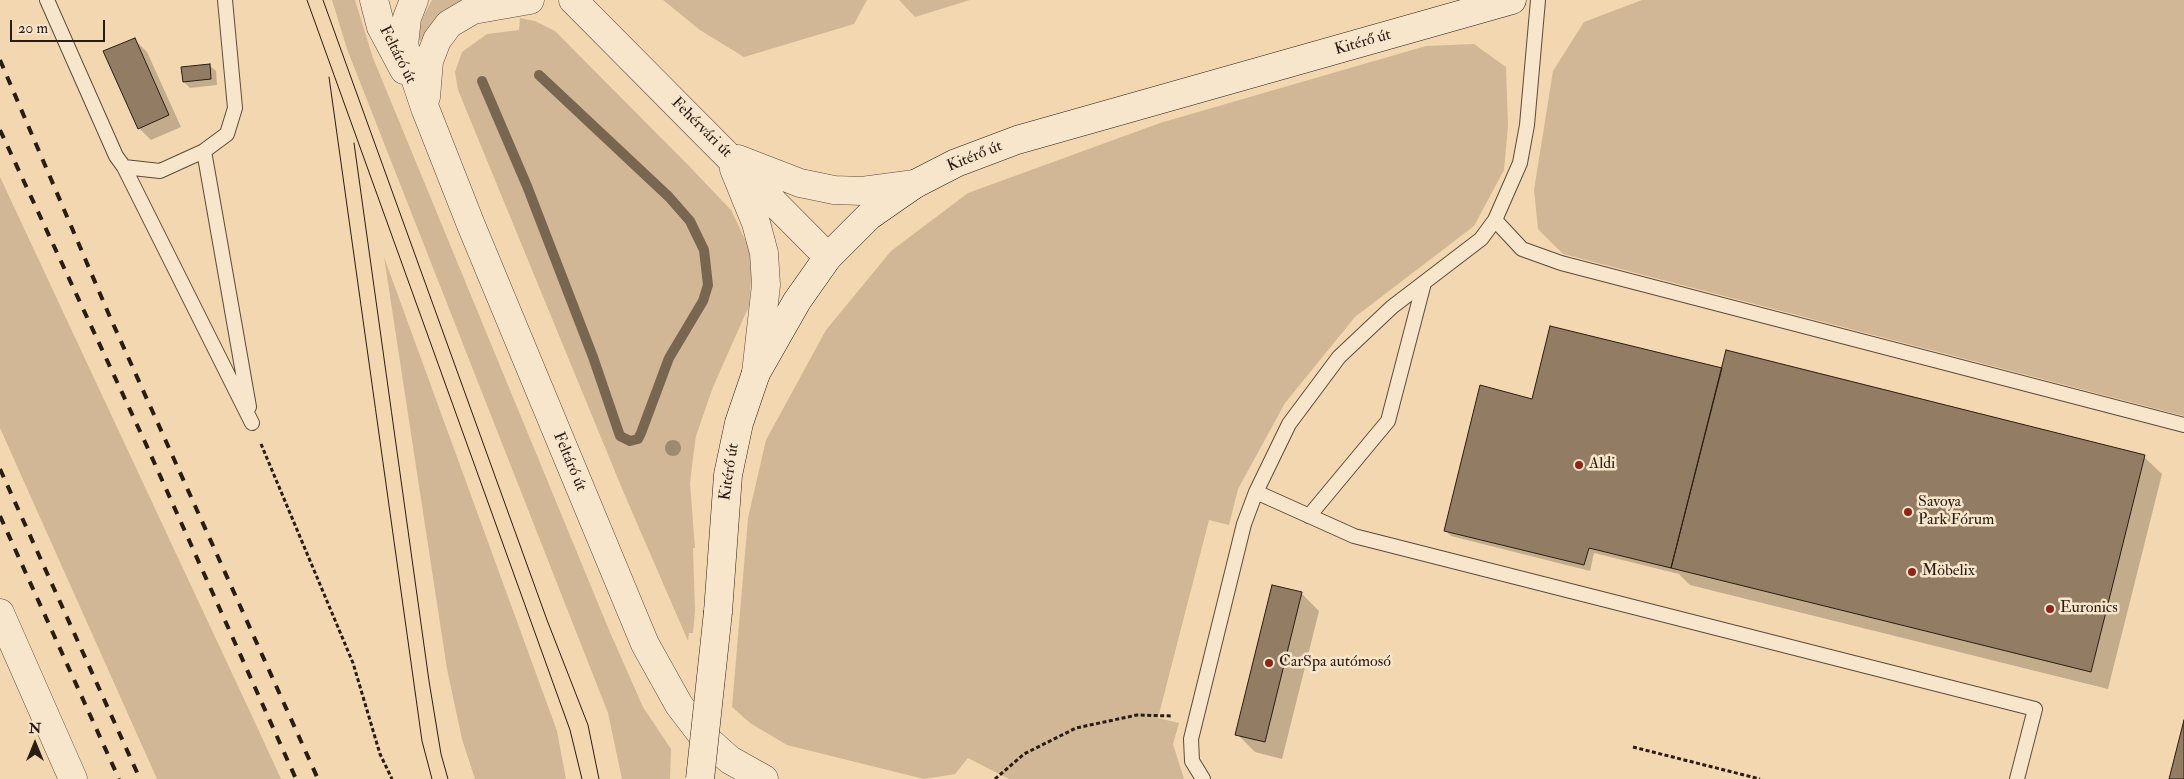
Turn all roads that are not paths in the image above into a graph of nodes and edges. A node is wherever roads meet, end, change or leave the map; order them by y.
1 (47, 0) edge
2 (226, 0) edge
3 (374, 0) edge
4 (414, 0) edge
5 (530, 0) edge
6 (573, 0) edge
7 (1512, 0) edge
8 (1538, 0) edge
9 (425, 108) junction
10 (204, 151) junction
11 (729, 156) junction
12 (124, 167) junction
13 (915, 184) junction
14 (1495, 220) junction
15 (828, 257) junction
16 (1424, 283) junction
17 (756, 373) junction
18 (2184, 425) edge
19 (1256, 492) junction
20 (1309, 516) junction
21 (0, 613) edge
22 (73, 779) edge
23 (700, 779) edge
24 (764, 779) edge
25 (1203, 779) edge
26 (2017, 779) edge

1 - 12 lane
2 - 10 lane
3 - 9 street, Feltáró út
4 - 9 street, Feltáró út
5 - 9 street, Feltáró út
6 - 11 street, Fehérvári út
7 - 13 street, Kitérő út
8 - 14 lane
9 - 24 street, Feltáró út
10 - 12 lane
10 - 12 lane
11 - 13 street
11 - 15 street, Fehérvári út
11 - 17 street
13 - 15 street, Kitérő út
14 - 16 lane
14 - 18 lane
15 - 17 street, Kitérő út
16 - 19 lane
16 - 20 lane
17 - 23 street, Kitérő út, bridge
19 - 20 lane
19 - 25 lane
20 - 26 lane
21 - 22 street

